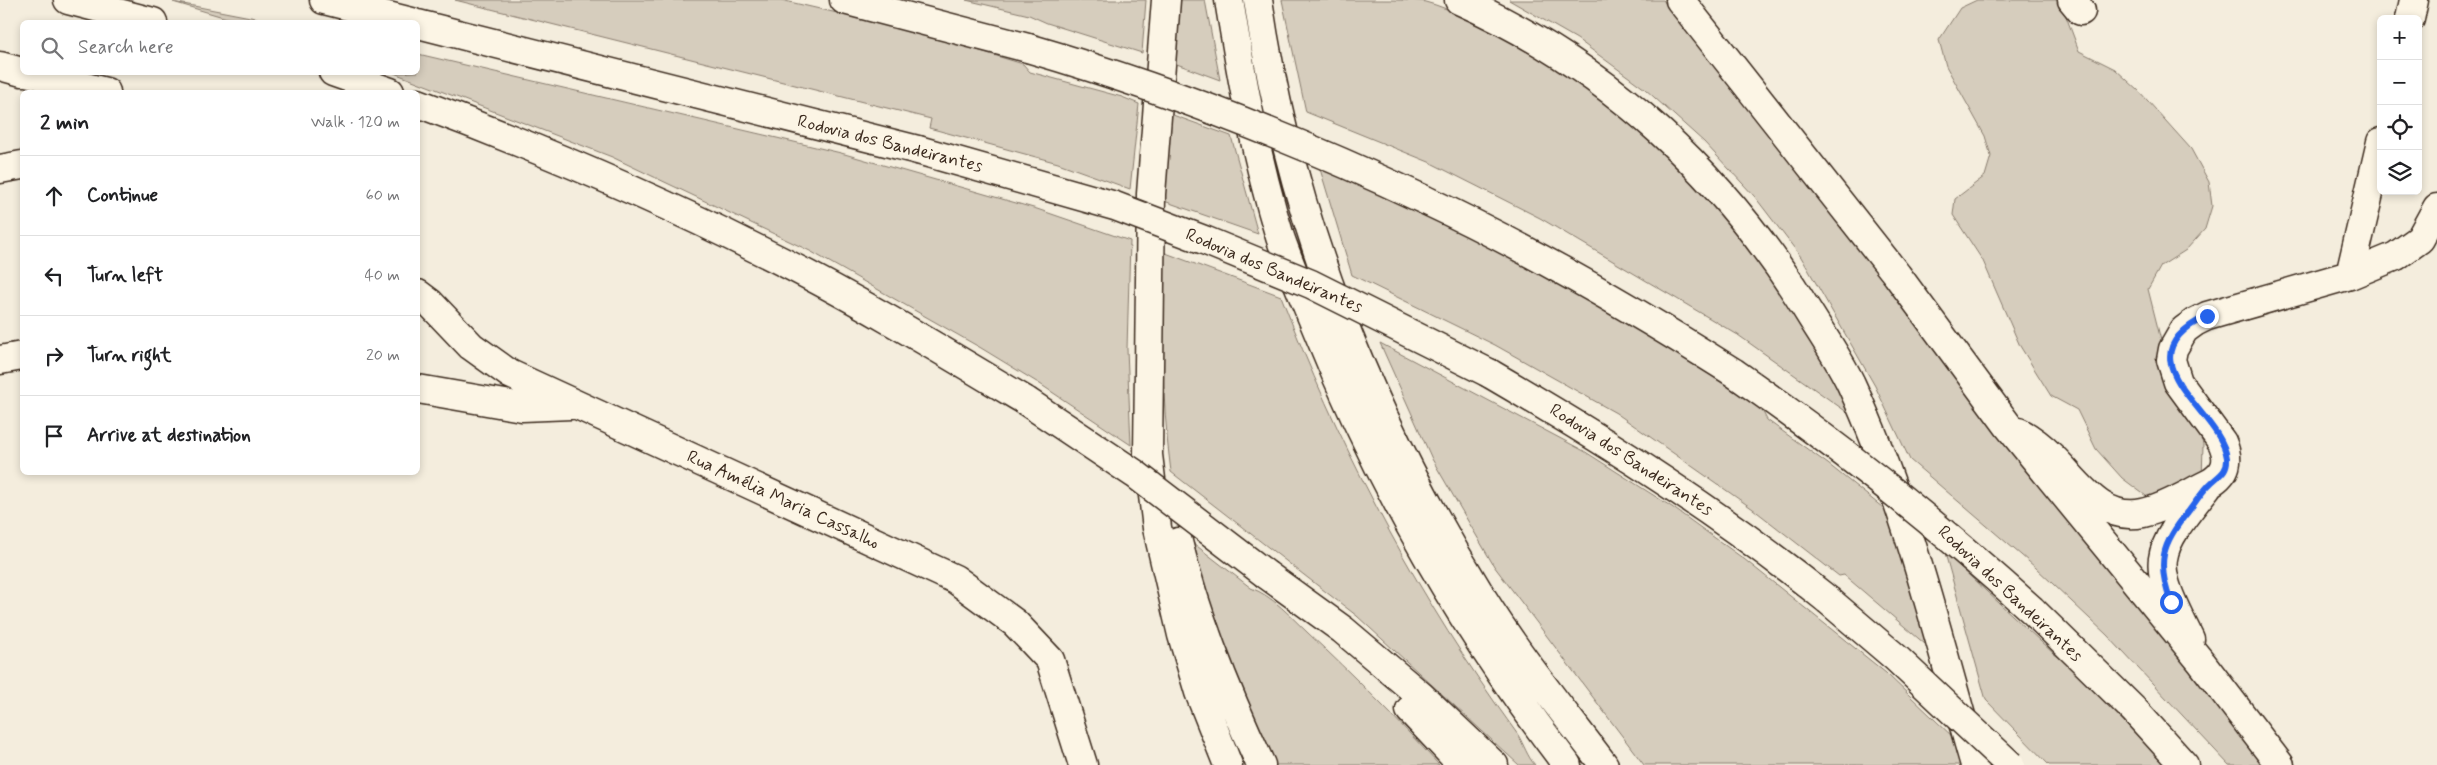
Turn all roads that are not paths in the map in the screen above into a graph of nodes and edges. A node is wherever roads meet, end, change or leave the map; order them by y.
1 (68, 0) edge
2 (324, 0) edge
3 (844, 0) edge
4 (1166, 0) edge
5 (1229, 0) edge
6 (1258, 0) edge
7 (1458, 0) edge
8 (1680, 0) edge
9 (2414, 0) edge
10 (2411, 15) edge
11 (145, 20) edge
12 (404, 20) edge
13 (420, 25) edge
14 (0, 66) edge
15 (20, 71) edge
16 (36, 75) edge
17 (342, 75) edge
18 (98, 90) edge
19 (384, 90) edge
20 (420, 104) edge
21 (2379, 150) edge
22 (20, 165) edge
23 (0, 169) edge
24 (2437, 208) edge
25 (2350, 275) junction
26 (420, 296) edge
27 (20, 356) edge
28 (1149, 358) junction
29 (0, 360) edge
30 (420, 389) edge
31 (577, 405) junction
32 (2009, 426) junction
33 (2210, 483) junction
34 (1270, 578) junction
35 (2202, 663) junction
36 (1082, 765) edge
37 (1228, 765) edge
38 (1261, 765) edge
39 (1462, 765) edge
40 (1494, 765) edge
41 (1567, 765) edge
42 (1604, 765) edge
43 (1976, 765) edge
44 (2010, 765) edge
45 (2184, 765) edge
46 (2280, 765) edge

1 - 11 main road
2 - 12 main road
3 - 45 main road, Rodovia dos Bandeirantes, bridge
4 - 28 main road
5 - 41 main road
6 - 42 main road
7 - 43 main road
8 - 32 main road
9 - 10 main road
13 - 44 main road, Rodovia dos Bandeirantes, bridge
14 - 15 main road
16 - 18 main road
17 - 19 main road
20 - 34 main road, bridge
21 - 25 main road
22 - 23 main road
24 - 25 main road
25 - 33 main road
26 - 31 main road, Rua Amélia Maria Cassalho
27 - 29 main road
28 - 37 main road
28 - 38 main road
30 - 31 main road
31 - 36 main road, Rua Amélia Maria Cassalho
32 - 33 main road
32 - 35 main road
33 - 35 main road
34 - 39 main road
34 - 40 main road
35 - 46 main road

